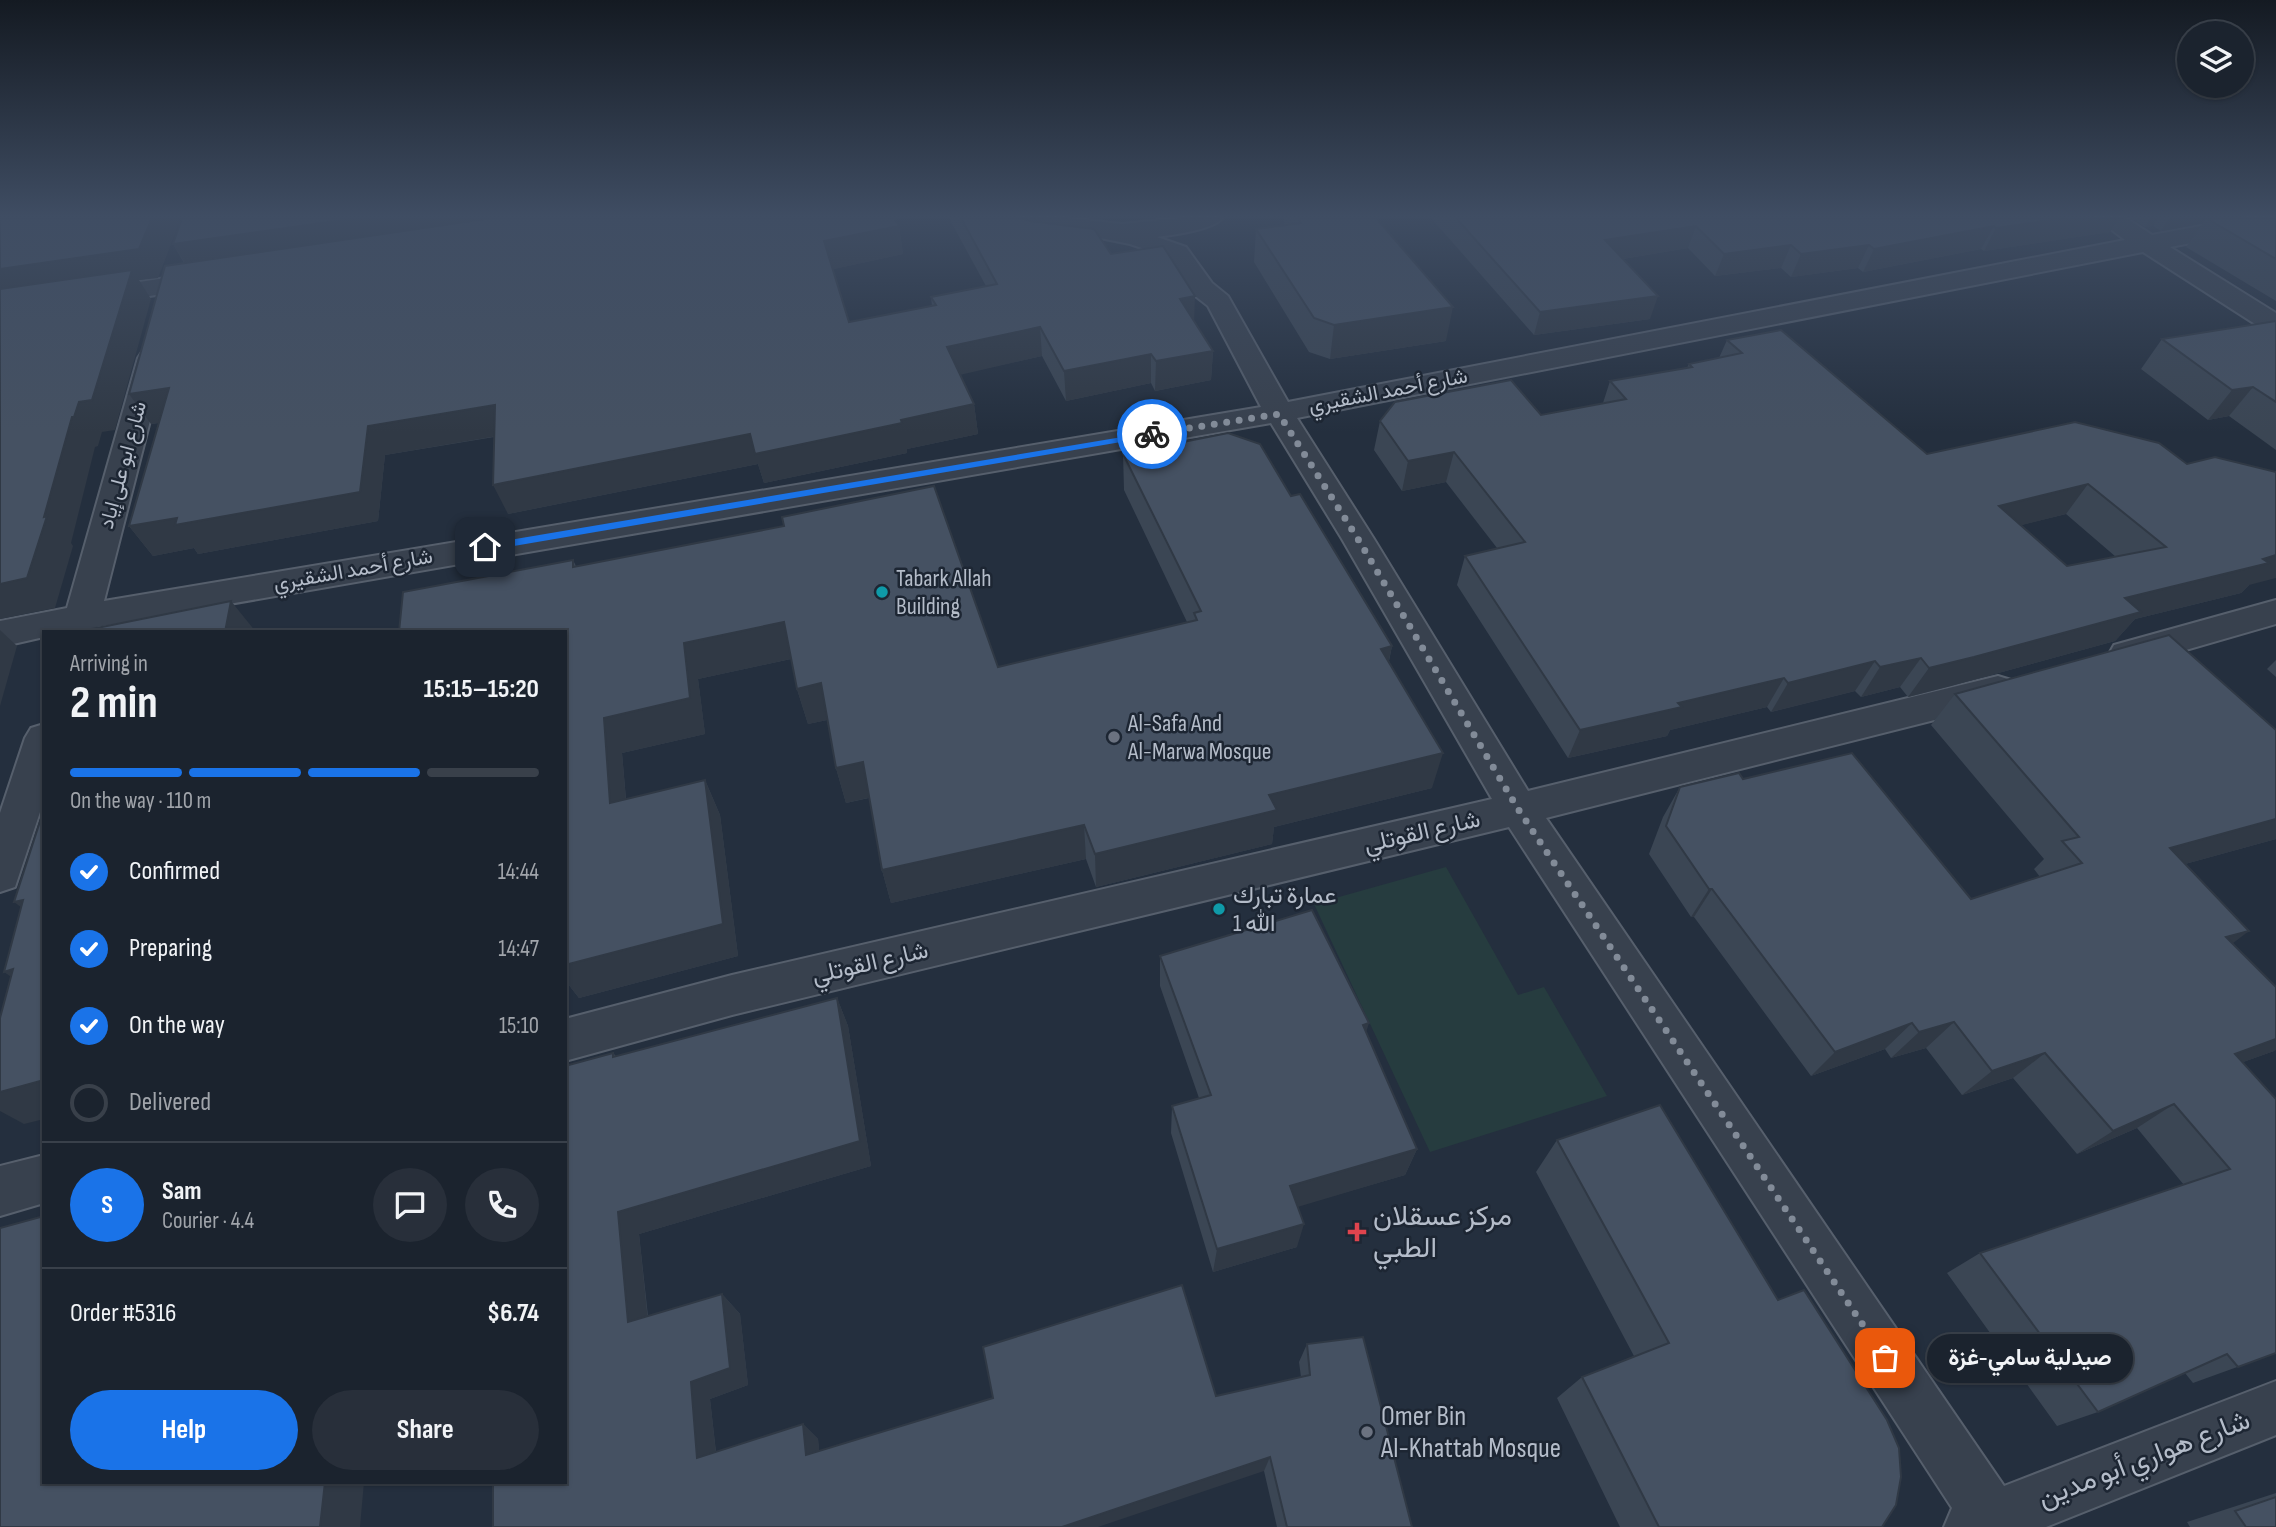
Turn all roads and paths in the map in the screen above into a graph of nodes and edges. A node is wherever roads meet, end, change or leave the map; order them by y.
1 (170, 289) edge
2 (206, 289) edge
3 (1202, 289) edge
4 (1224, 289) edge
5 (1914, 289) edge
6 (2221, 289) edge
7 (1219, 302) junction
8 (165, 307) junction
9 (0, 311) edge
10 (2276, 325) edge
11 (1279, 414) junction
12 (2276, 612) edge
13 (80, 624) edge
14 (0, 634) edge
15 (2094, 663) edge
16 (2029, 682) edge
17 (42, 744) edge
18 (1518, 809) junction
19 (0, 874) edge
20 (567, 1039) edge
21 (42, 1180) edge
22 (0, 1191) edge
23 (2276, 1408) edge
24 (1988, 1524) edge

1 - 8 street, شارع ابو على إياد
2 - 8 street
3 - 7 street
4 - 7 street
5 - 11 street, شارع أحمد الشقيري
6 - 10 street
7 - 11 street
8 - 9 street
8 - 13 street, شارع ابو على إياد
11 - 13 street, شارع أحمد الشقيري
11 - 18 street
12 - 15 street
13 - 14 street, شارع أحمد الشقيري
16 - 18 street, شارع القوتلي
17 - 19 street
18 - 20 street, شارع القوتلي
18 - 24 street
21 - 22 street
23 - 24 street, شارع هواري أبو مدين

